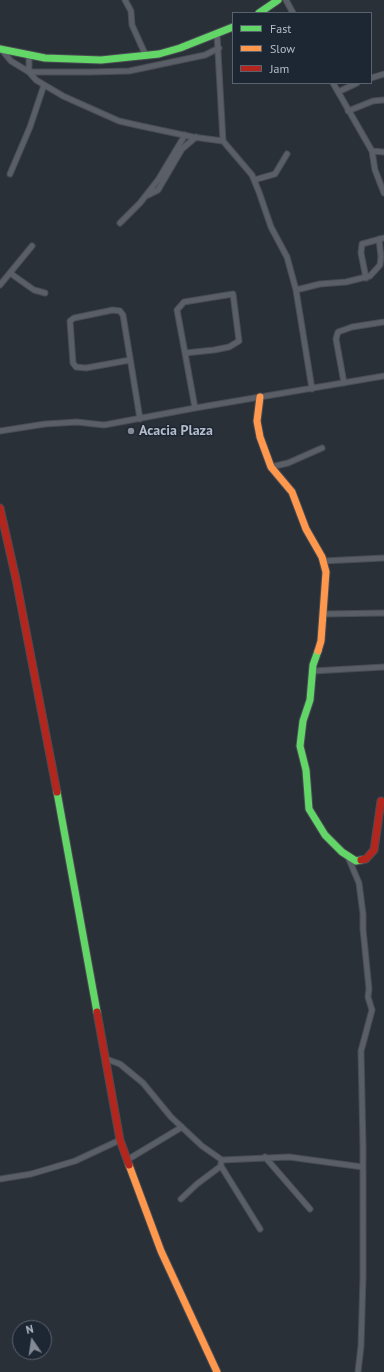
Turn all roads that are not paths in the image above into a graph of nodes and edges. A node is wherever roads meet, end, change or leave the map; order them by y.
1 (125, 0) edge
2 (278, 0) edge
3 (286, 0) edge
4 (260, 12) edge
5 (293, 12) edge
6 (232, 27) edge
7 (217, 34) junction
8 (219, 48) junction
9 (1, 49) edge
10 (29, 55) junction
11 (146, 56) junction
12 (29, 72) junction
13 (384, 74) edge
14 (372, 78) edge
15 (334, 84) edge
16 (355, 84) edge
17 (44, 85) junction
18 (338, 92) junction
19 (384, 100) edge
20 (348, 111) junction
21 (185, 135) junction
22 (196, 137) junction
23 (223, 141) junction
24 (372, 151) junction
25 (384, 152) edge
26 (287, 154) dead end
27 (10, 174) dead end
28 (254, 180) junction
29 (384, 193) edge
30 (146, 196) junction
31 (120, 223) dead end
32 (382, 238) edge
33 (32, 246) dead end
34 (10, 273) junction
35 (366, 278) junction
36 (0, 285) edge
37 (296, 290) junction
38 (45, 293) dead end
39 (384, 322) edge
40 (185, 353) junction
41 (130, 360) junction
42 (384, 376) edge
43 (344, 383) junction
44 (312, 389) junction
45 (260, 397) junction
46 (195, 408) junction
47 (140, 419) junction
48 (0, 431) edge
49 (322, 448) dead end
50 (270, 467) junction
51 (0, 508) edge
52 (384, 558) edge
53 (323, 561) junction
54 (384, 613) edge
55 (323, 614) junction
56 (384, 667) edge
57 (313, 671) junction
58 (381, 801) dead end
59 (348, 857) junction
60 (106, 1059) junction
61 (182, 1127) junction
62 (120, 1140) junction
63 (266, 1157) junction
64 (127, 1160) junction
65 (222, 1160) junction
66 (221, 1166) junction
67 (363, 1167) junction
68 (0, 1179) edge
69 (181, 1199) dead end
70 (310, 1209) dead end
71 (260, 1229) dead end
72 (217, 1372) edge
73 (358, 1372) edge

1 - 11 street
2 - 4 street
3 - 5 street
6 - 7 street
7 - 8 street
7 - 11 street
8 - 12 street
8 - 23 street
9 - 10 street
9 - 12 street
10 - 11 street
10 - 12 street
12 - 17 street
13 - 14 street
15 - 18 street
16 - 18 street
17 - 21 street
17 - 27 street
18 - 20 street
19 - 20 street
20 - 24 street
21 - 22 street
21 - 30 street
22 - 23 street
22 - 30 street
23 - 28 street
24 - 25 street
24 - 29 street
26 - 28 street
28 - 37 street
30 - 31 street
32 - 35 street
32 - 35 street
33 - 34 street
34 - 36 street
34 - 38 street
35 - 37 street
37 - 44 street
39 - 43 street
40 - 40 street
40 - 46 street
41 - 41 street
41 - 47 street
42 - 43 street
43 - 44 street
44 - 45 street
45 - 46 street
45 - 50 street
46 - 47 street
47 - 48 street
49 - 50 street
50 - 53 street
51 - 60 street
52 - 53 street
53 - 55 street
54 - 55 street
55 - 57 street
56 - 57 street
57 - 59 street
58 - 59 street
59 - 67 street
60 - 61 street
60 - 62 street
61 - 64 street
61 - 65 street
62 - 64 street
62 - 68 street
63 - 65 street
63 - 67 street
63 - 70 street
64 - 72 street
65 - 66 street
66 - 69 street
66 - 71 street
67 - 73 street

